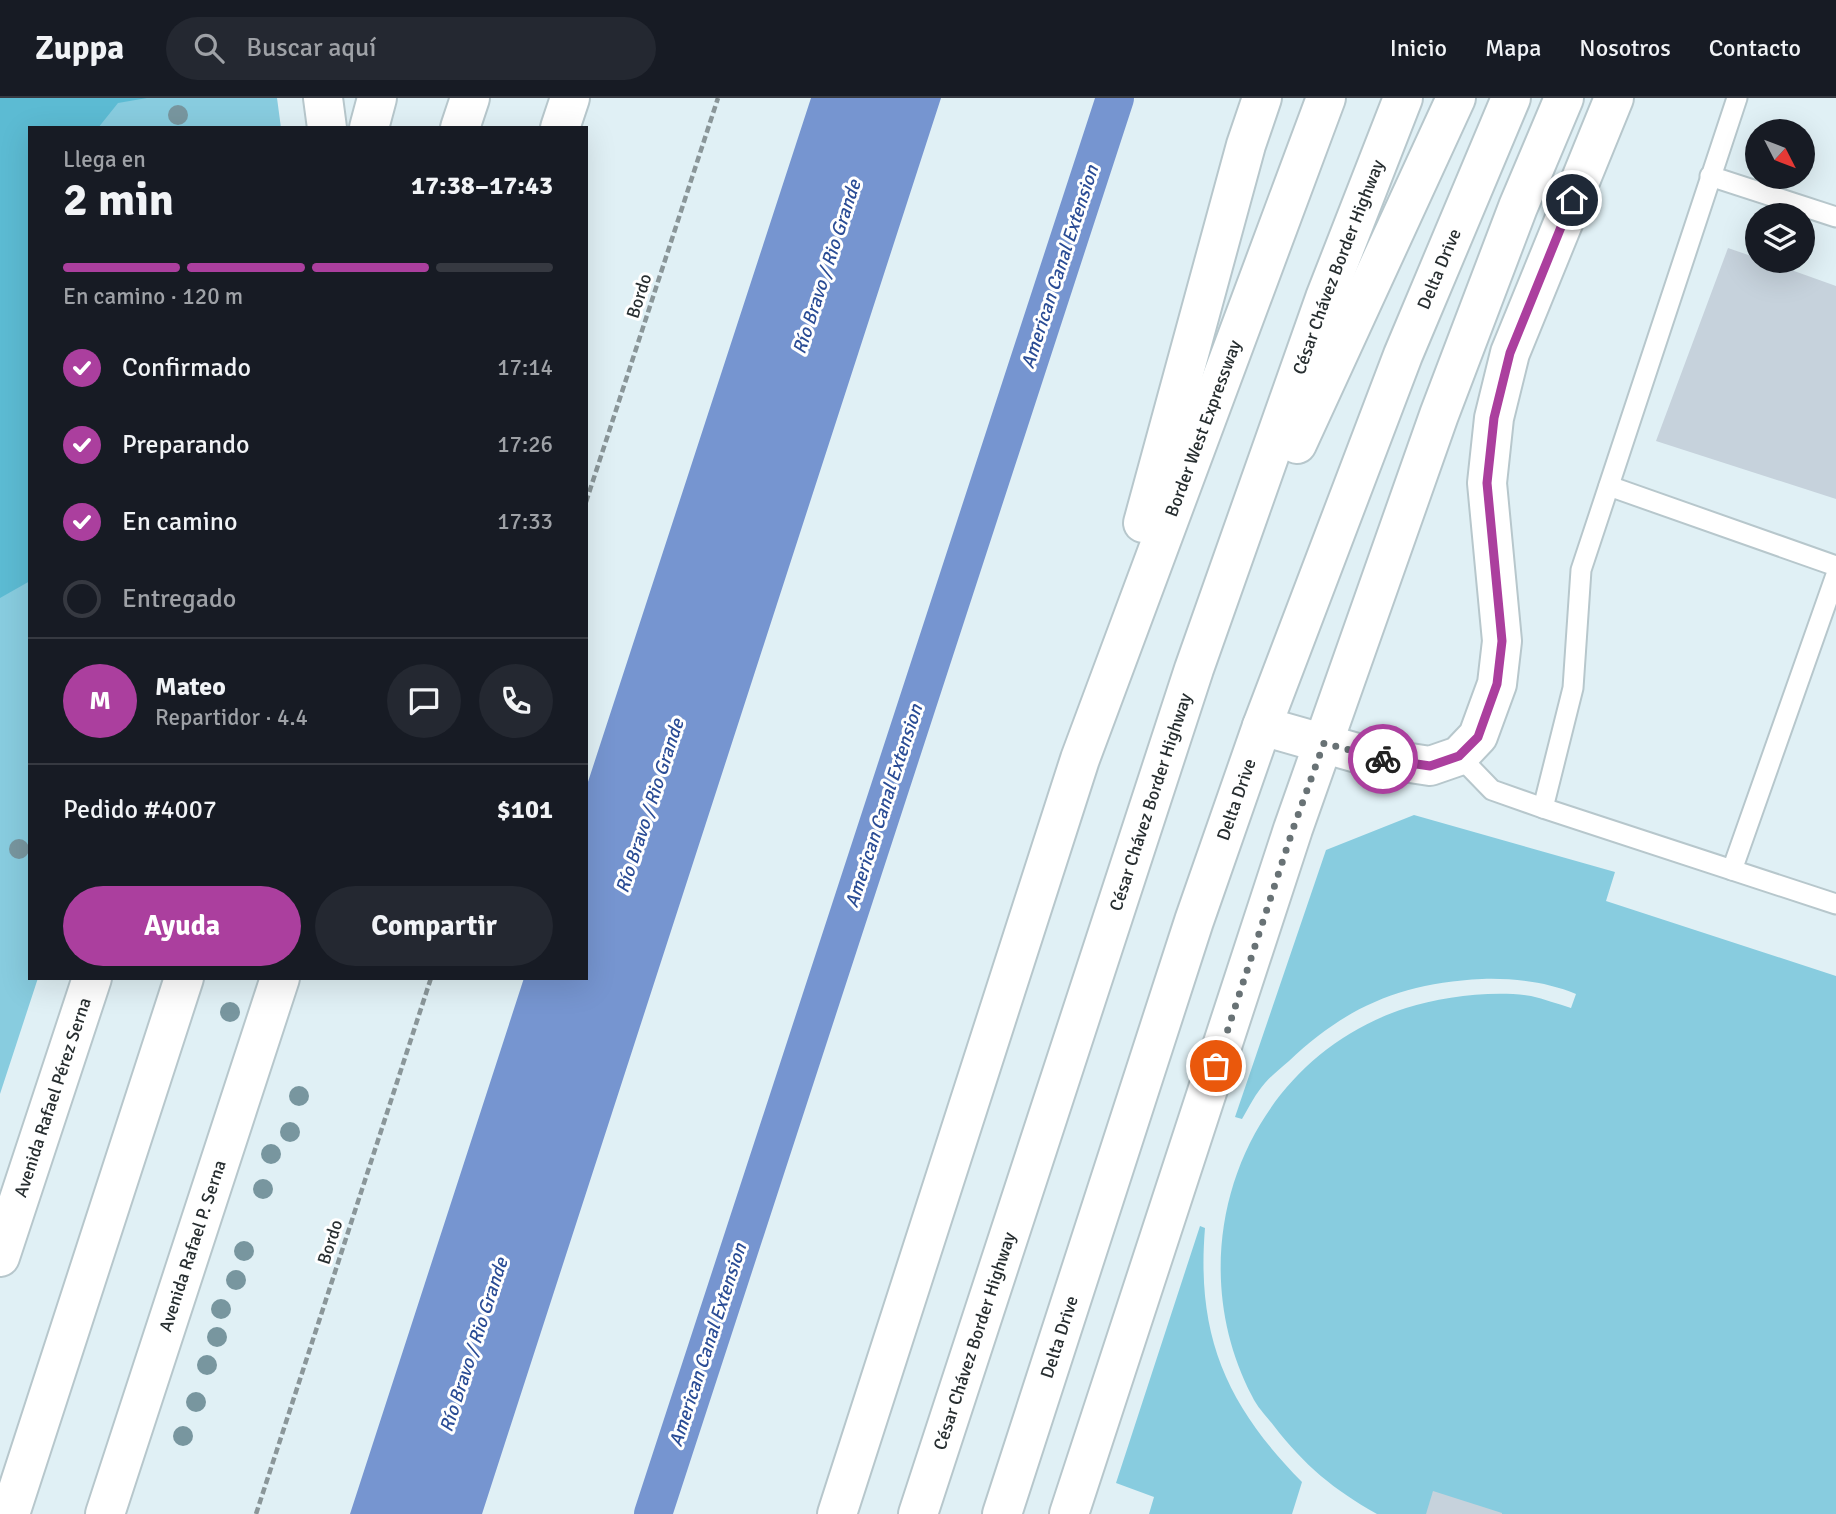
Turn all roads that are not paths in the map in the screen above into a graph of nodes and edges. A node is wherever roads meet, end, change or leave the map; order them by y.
1 (323, 98) edge
2 (377, 98) edge
3 (470, 98) edge
4 (570, 98) edge
5 (1262, 98) edge
6 (1326, 98) edge
7 (1403, 98) edge
8 (1456, 98) edge
9 (1511, 98) edge
10 (1564, 98) edge
11 (1614, 98) edge
12 (1737, 98) edge
13 (327, 126) edge
14 (370, 126) edge
15 (461, 126) edge
16 (561, 126) edge
17 (1710, 176) junction
18 (1836, 217) edge
19 (1609, 485) junction
20 (1836, 566) edge
21 (1836, 575) edge
22 (1194, 669) junction
23 (1262, 726) junction
24 (1324, 743) junction
25 (1459, 756) junction
26 (1080, 759) junction
27 (1543, 808) junction
28 (1732, 870) junction
29 (1836, 904) edge
30 (91, 980) edge
31 (183, 980) edge
32 (279, 980) edge
33 (0, 1257) edge
34 (10, 1514) edge
35 (105, 1514) edge
36 (837, 1514) edge
37 (918, 1514) edge
38 (1002, 1514) edge
39 (1069, 1514) edge

1 - 13 main road
2 - 14 main road
3 - 15 main road
4 - 16 main road
5 - 26 main road
6 - 26 main road, Border West Expressway
7 - 22 main road, César Chávez Border Highway
8 - 22 main road
9 - 23 main road, Delta Drive
10 - 24 main road
11 - 25 main road
12 - 17 lane
17 - 18 lane
17 - 19 lane
19 - 20 lane
19 - 27 lane
21 - 28 lane
22 - 37 main road, César Chávez Border Highway
23 - 24 main road
23 - 38 main road, Delta Drive
24 - 25 main road
24 - 39 main road
25 - 27 lane
26 - 36 main road
27 - 28 lane
28 - 29 lane
30 - 33 main road, Avenida Rafael Pérez Serna
31 - 34 main road
32 - 35 main road, Avenida Rafael P. Serna

